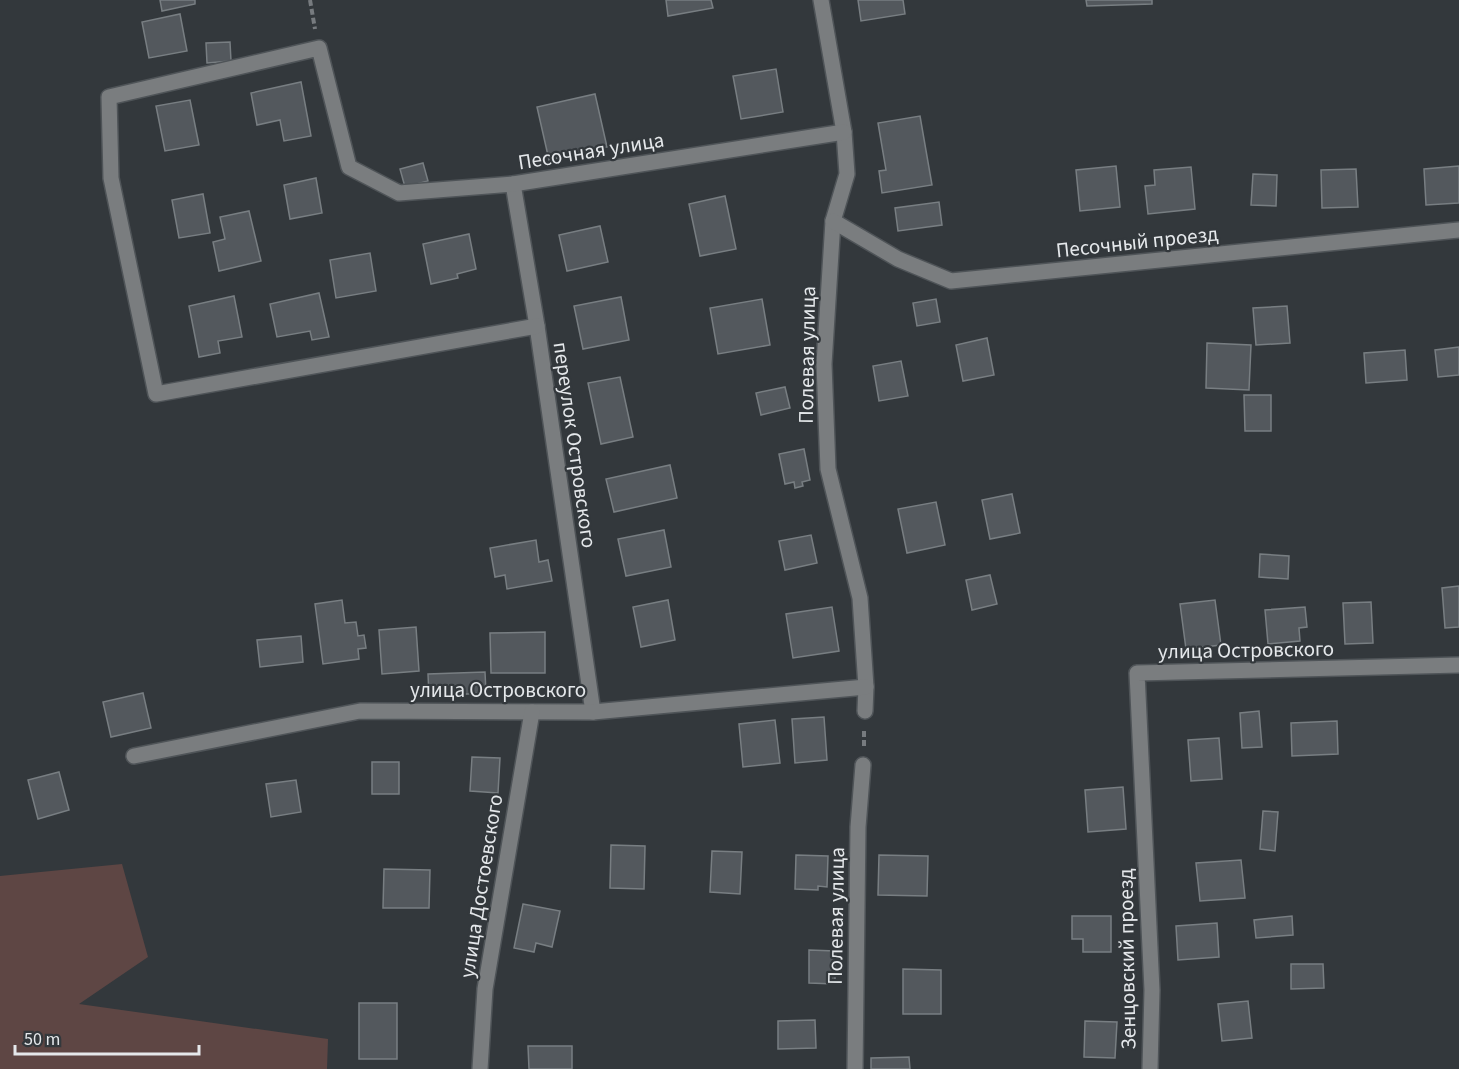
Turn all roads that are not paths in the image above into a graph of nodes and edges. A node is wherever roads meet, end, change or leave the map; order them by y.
1 (821, 0) edge
2 (844, 132) junction
3 (513, 184) junction
4 (833, 221) junction
5 (1459, 230) edge
6 (537, 326) junction
7 (1459, 665) edge
8 (866, 687) junction
9 (865, 711) road end
10 (532, 712) junction
11 (593, 712) junction
12 (134, 756) dead end
13 (863, 765) road end
14 (1146, 849) joint
15 (480, 1069) edge
16 (855, 1069) edge
17 (1150, 1069) edge

1 - 2 street, Полевая улица
2 - 3 street, Песочная улица
2 - 4 street, Полевая улица
3 - 6 street, переулок Островского
3 - 6 street, Песочная улица
4 - 5 street, Песочный проезд
4 - 8 street, Полевая улица
6 - 11 street, переулок Островского
7 - 14 street, улица Островского
8 - 9 street, Полевая улица
8 - 11 street, улица Островского
10 - 11 street, улица Островского
10 - 12 street, улица Островского
10 - 15 street, улица Достоевского
13 - 16 street, Полевая улица
14 - 17 street, Зенцовский проезд

